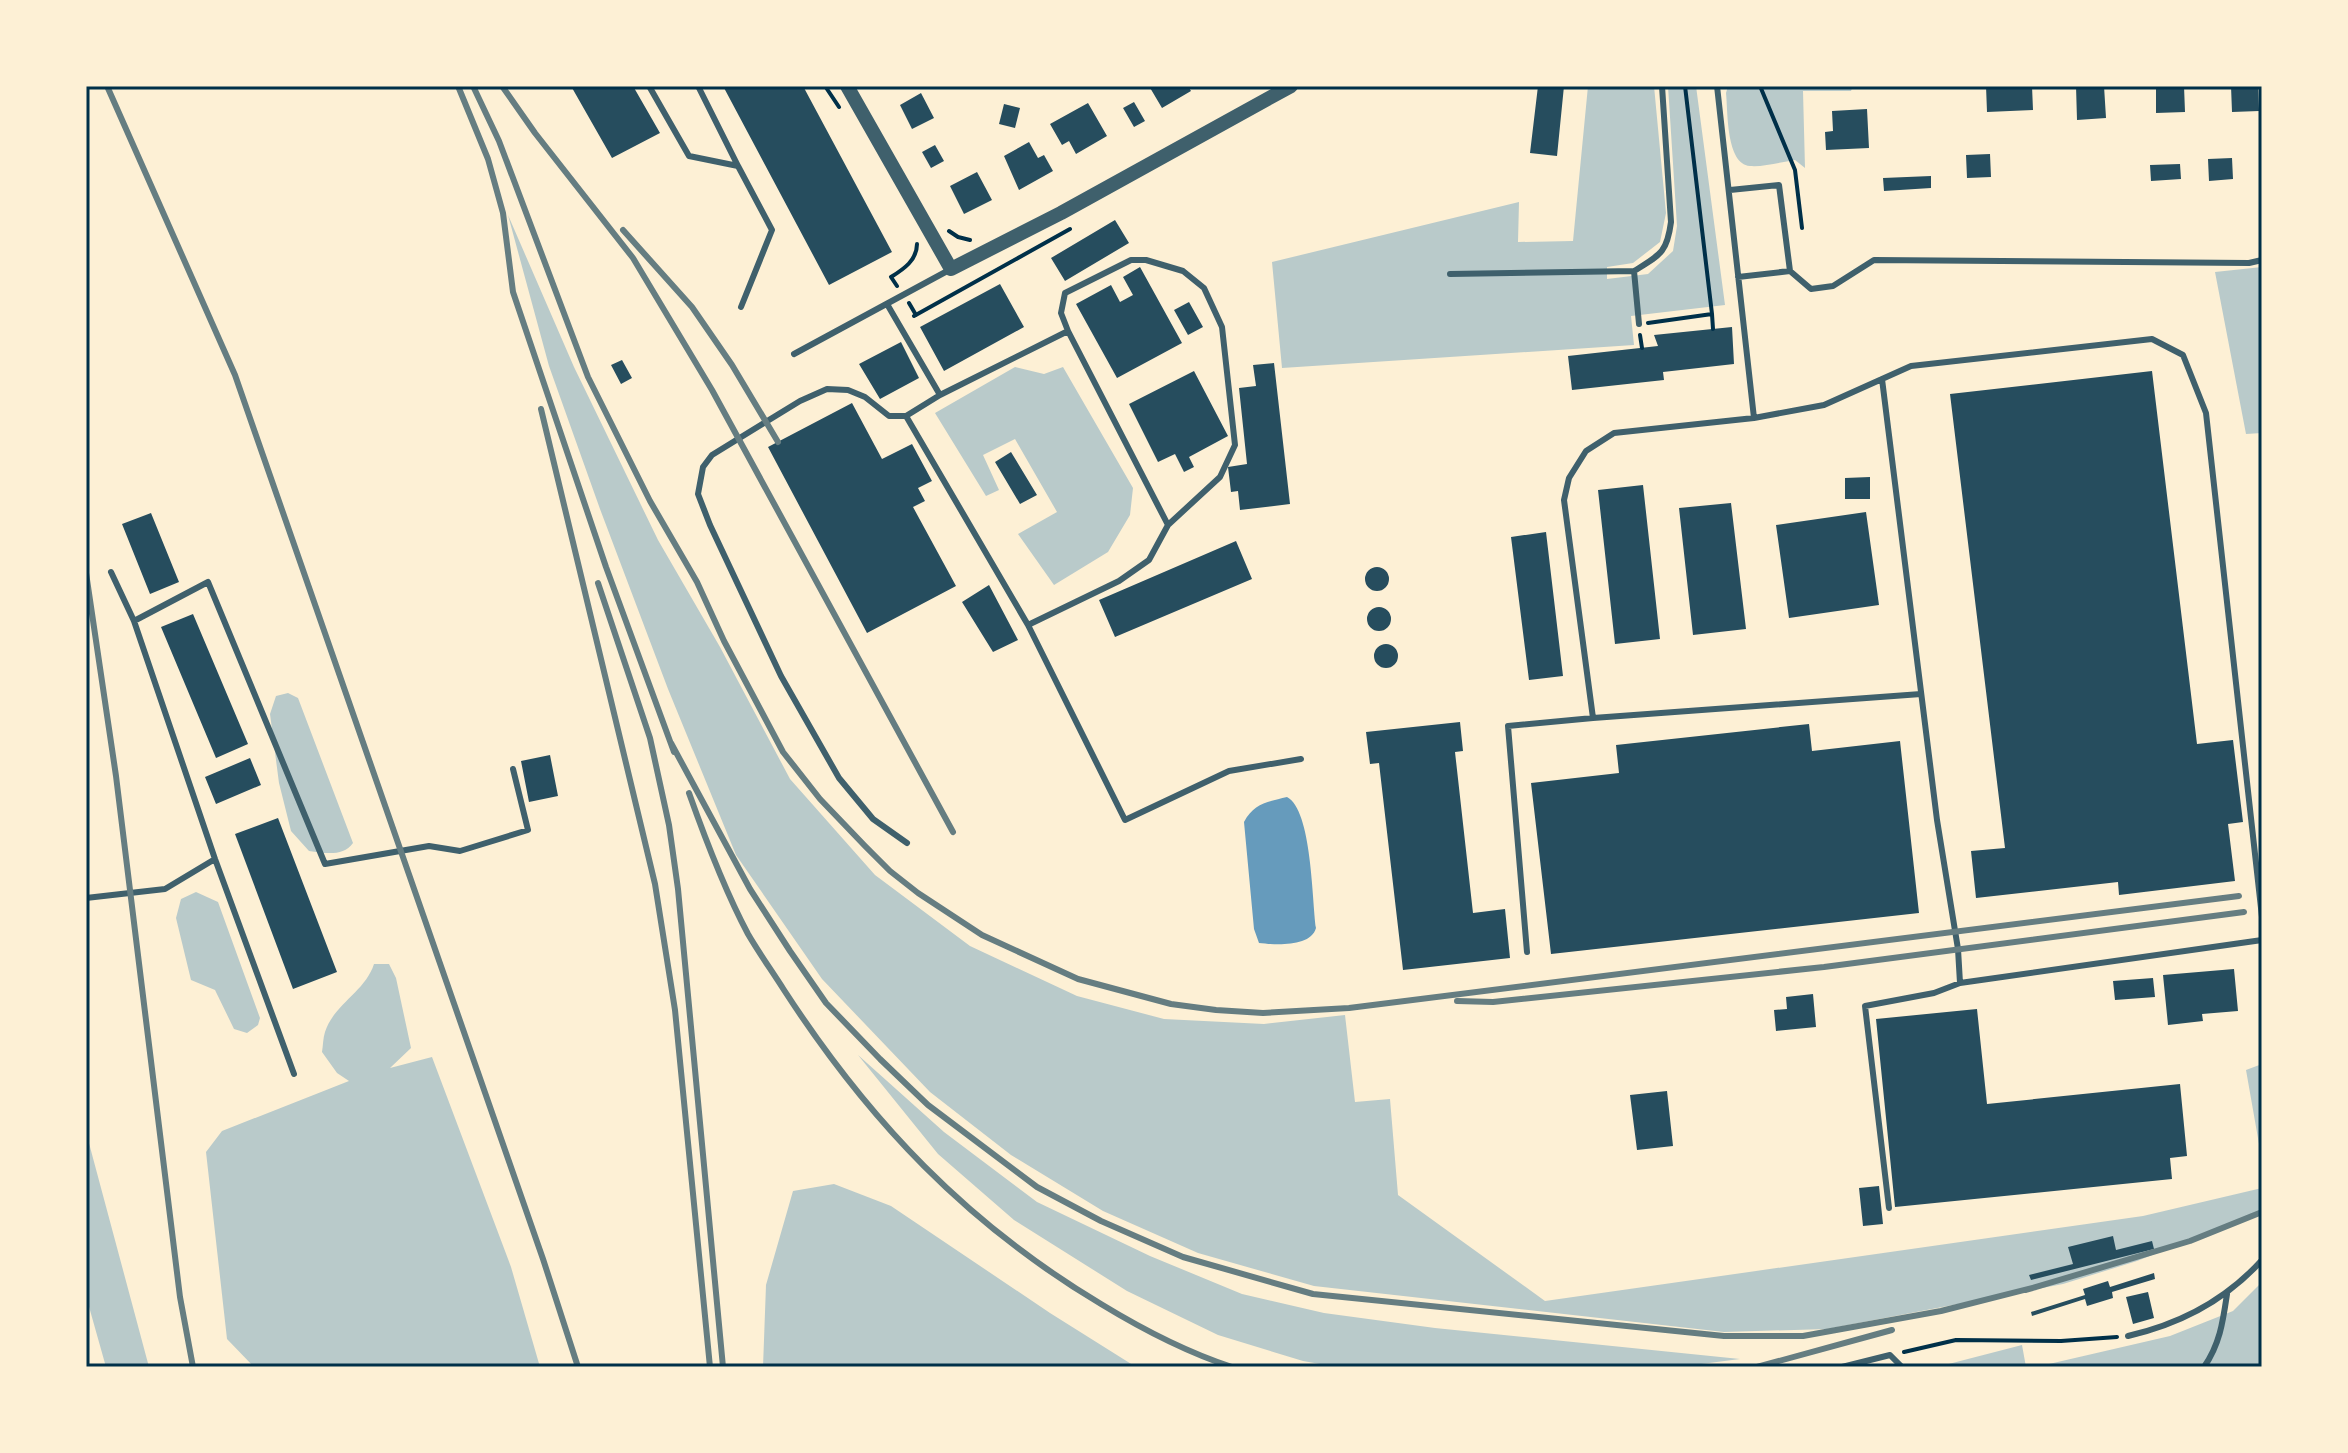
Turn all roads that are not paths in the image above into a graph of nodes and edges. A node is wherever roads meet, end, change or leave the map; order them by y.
1 (649, 86) edge
2 (698, 86) edge
3 (847, 86) edge
4 (1291, 86) edge
5 (1662, 86) edge
6 (1717, 86) edge
7 (738, 166) junction
8 (1730, 190) junction
9 (2262, 260) edge
10 (951, 269) junction
11 (1634, 271) junction
12 (1790, 271) junction
13 (1450, 274) dead end
14 (1738, 277) junction
15 (887, 304) junction
16 (741, 307) dead end
17 (1639, 324) road end
18 (1068, 331) junction
19 (794, 354) dead end
20 (1882, 379) junction
21 (940, 395) junction
22 (906, 416) junction
23 (1754, 418) junction
24 (1168, 525) junction
25 (111, 572) dead end
26 (134, 621) junction
27 (1028, 625) junction
28 (1921, 694) junction
29 (1593, 718) junction
30 (1301, 759) dead end
31 (513, 769) dead end
32 (907, 843) dead end
33 (215, 859) junction
34 (86, 898) edge
35 (2262, 917) edge
36 (2262, 940) edge
37 (1527, 952) dead end
38 (1960, 983) junction
39 (294, 1074) dead end
40 (1889, 1208) dead end
41 (2262, 1260) edge
42 (2227, 1294) junction
43 (2128, 1336) road end
44 (1842, 1367) edge
45 (1902, 1367) edge
46 (2204, 1367) edge

1 - 7 lane
2 - 7 lane
3 - 10 street
4 - 10 street
5 - 11 lane
6 - 8 lane
7 - 16 lane
8 - 12 lane
8 - 14 lane
9 - 12 lane
10 - 15 lane
11 - 13 lane
11 - 17 lane
12 - 14 lane
14 - 23 lane
15 - 19 lane
15 - 21 lane
18 - 21 lane
18 - 24 lane
18 - 24 lane
20 - 23 lane
20 - 28 lane
20 - 35 lane
21 - 22 lane
22 - 27 lane
22 - 32 lane
23 - 29 lane
24 - 27 lane
25 - 26 lane
26 - 31 lane
26 - 33 lane
27 - 30 lane
28 - 29 lane
28 - 38 lane
29 - 37 lane
33 - 34 lane
33 - 39 lane
36 - 38 lane
38 - 40 lane
41 - 42 lane
42 - 43 lane
42 - 46 lane
44 - 45 lane

